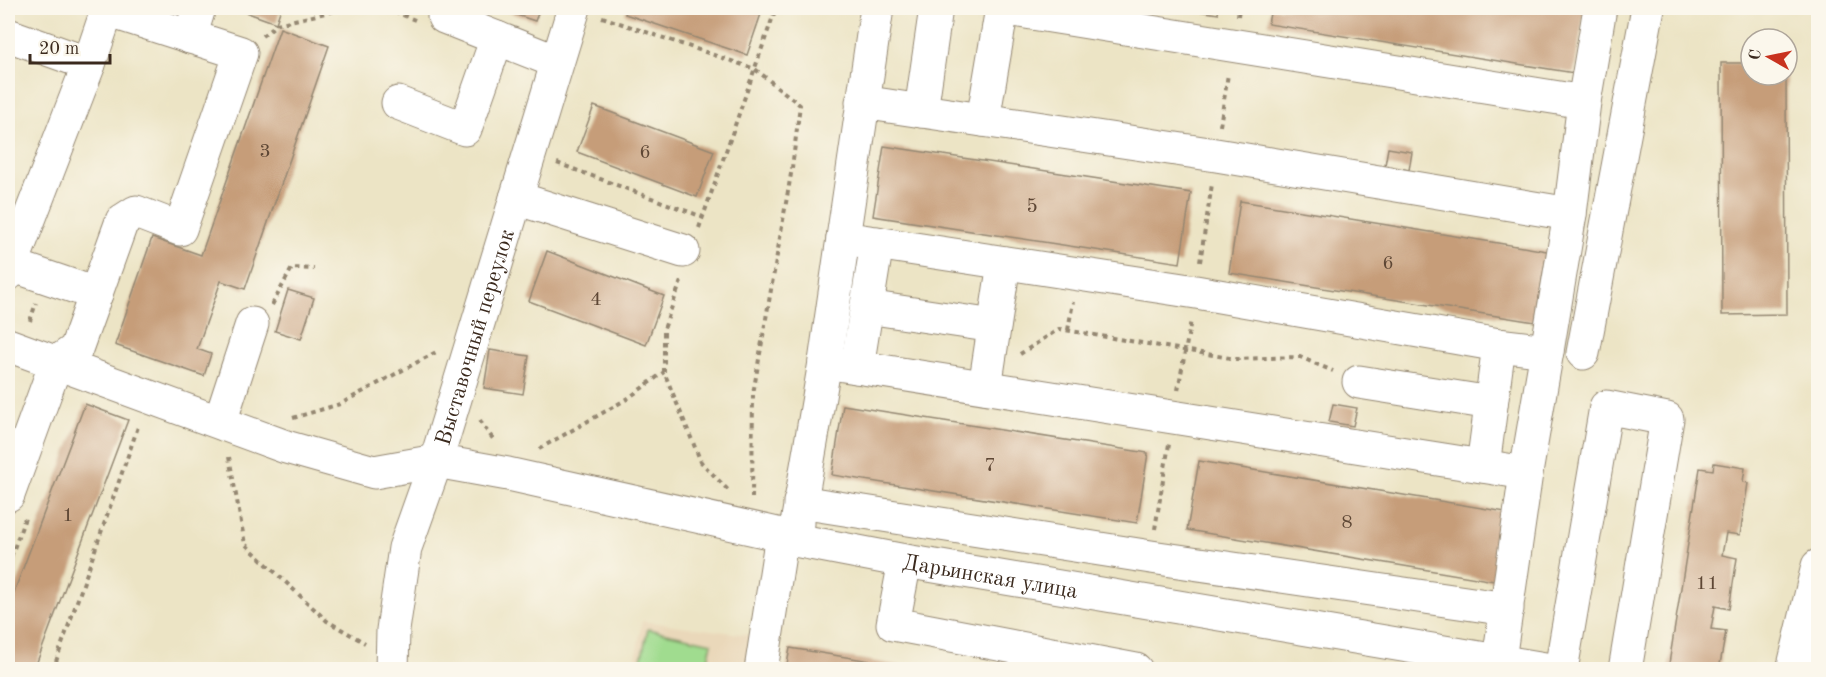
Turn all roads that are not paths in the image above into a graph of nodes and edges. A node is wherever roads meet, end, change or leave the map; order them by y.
1 (448, 8) edge
2 (574, 8) edge
3 (877, 8) edge
4 (936, 8) edge
5 (1001, 8) edge
6 (1600, 8) edge
7 (1648, 8) edge
8 (107, 9) edge
9 (194, 22) edge
10 (8, 35) edge
11 (497, 38) junction
12 (557, 62) junction
13 (89, 64) junction
14 (862, 102) junction
15 (1584, 102) junction
16 (398, 103) dead end
17 (921, 111) junction
18 (983, 120) junction
19 (516, 198) junction
20 (1570, 214) junction
21 (843, 238) junction
22 (877, 243) junction
23 (688, 254) road end
24 (1004, 263) junction
25 (9, 270) edge
26 (96, 294) junction
27 (867, 307) junction
28 (252, 324) road end
29 (994, 326) junction
30 (8, 345) edge
31 (1499, 345) junction
32 (1547, 351) junction
33 (1584, 353) dead end
34 (825, 362) junction
35 (56, 363) junction
36 (857, 368) junction
37 (1359, 382) road end
38 (1000, 390) junction
39 (1491, 403) junction
40 (224, 424) junction
41 (436, 460) junction
42 (1483, 466) junction
43 (1526, 473) junction
44 (8, 495) edge
45 (800, 502) junction
46 (784, 536) junction
47 (905, 561) junction
48 (1818, 567) edge
49 (1814, 600) edge
50 (1507, 609) junction
51 (392, 664) edge
52 (1534, 667) edge
53 (761, 669) edge
54 (1133, 669) edge
55 (1625, 669) edge
56 (1793, 669) edge

1 - 11 street
2 - 12 street, Выставочный переулок
3 - 14 street
4 - 17 street
5 - 15 street
5 - 18 street
6 - 15 street
7 - 33 street
8 - 9 street
8 - 13 street
9 - 26 street
10 - 13 street
11 - 12 street
11 - 16 street
12 - 19 street, Выставочный переулок
13 - 25 street
14 - 17 street
14 - 21 street
15 - 20 street
17 - 18 street
18 - 20 street
19 - 23 street
19 - 41 street, Выставочный переулок
20 - 32 street
21 - 22 street
21 - 34 street
22 - 24 street
22 - 27 street
24 - 29 street
24 - 31 street
25 - 26 street
26 - 35 street
27 - 29 street
27 - 36 street
28 - 40 street
29 - 38 street
30 - 35 street
31 - 32 street
31 - 39 street
32 - 43 street
34 - 36 street
34 - 45 street
35 - 40 street
35 - 44 street
36 - 38 street
37 - 39 street
38 - 42 street
39 - 42 street
40 - 41 street
41 - 46 street, Дарьинская улица
41 - 51 street, Выставочный переулок
42 - 43 street
43 - 50 street
45 - 46 street
45 - 50 street
46 - 47 street, Дарьинская улица
46 - 53 street
47 - 52 street, Дарьинская улица
47 - 54 street
48 - 49 street
49 - 56 street
50 - 52 street
52 - 55 street

